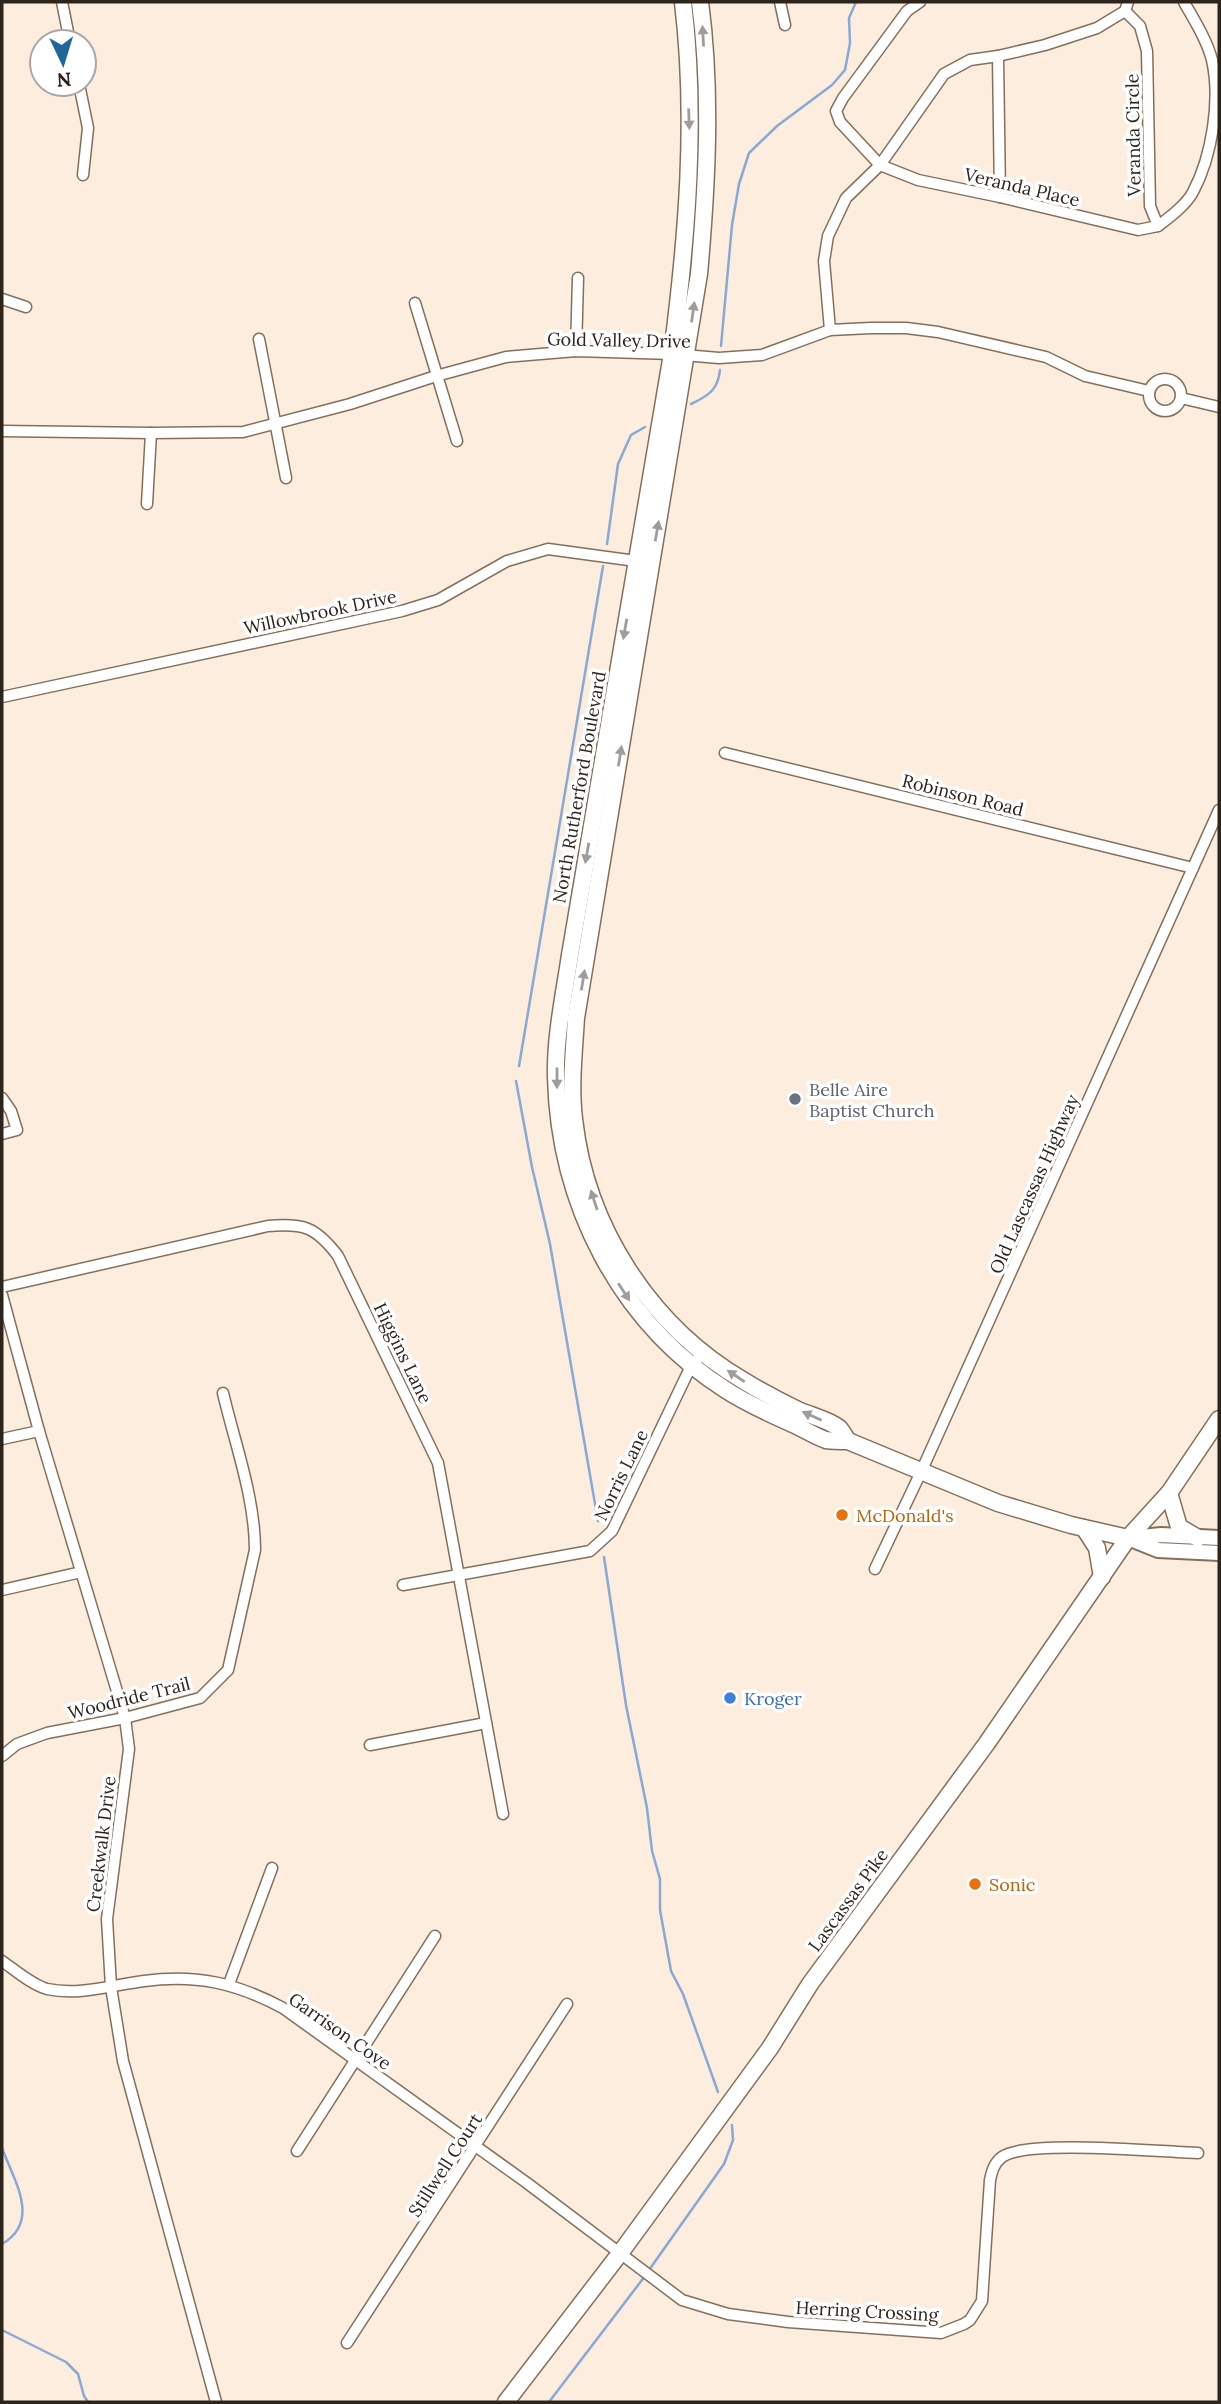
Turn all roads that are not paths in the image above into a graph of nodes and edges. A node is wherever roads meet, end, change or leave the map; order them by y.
1 (62, 2) edge
2 (683, 2) edge
3 (700, 2) edge
4 (780, 2) edge
5 (920, 2) edge
6 (1184, 2) edge
7 (1126, 6) edge
8 (785, 25) dead end
9 (67, 28) edge
10 (998, 56) junction
11 (705, 87) junction
12 (688, 88) junction
13 (82, 98) edge
14 (1217, 110) edge
15 (880, 165) junction
16 (83, 175) dead end
17 (1000, 197) junction
18 (1158, 226) junction
19 (578, 278) dead end
20 (2, 299) edge
21 (415, 303) dead end
22 (26, 307) dead end
23 (830, 330) junction
24 (259, 339) dead end
25 (576, 351) junction
26 (679, 355) junction
27 (436, 376) junction
28 (1149, 391) junction
29 (1181, 398) junction
30 (1219, 407) edge
31 (275, 425) junction
32 (2, 431) edge
33 (151, 433) junction
34 (457, 441) dead end
35 (286, 478) dead end
36 (146, 504) dead end
37 (636, 561) junction
38 (2, 697) edge
39 (725, 753) dead end
40 (1219, 810) edge
41 (1194, 868) junction
42 (2, 1098) edge
43 (2, 1134) edge
44 (2, 1287) edge
45 (2, 1295) edge
46 (704, 1352) junction
47 (691, 1366) junction
48 (222, 1394) dead end
49 (1219, 1419) edge
50 (39, 1431) junction
51 (2, 1439) edge
52 (848, 1441) junction
53 (921, 1472) junction
54 (1169, 1493) junction
55 (1084, 1528) junction
56 (1128, 1538) junction
57 (1198, 1538) junction
58 (1219, 1538) edge
59 (1219, 1553) edge
60 (875, 1569) dead end
61 (81, 1572) junction
62 (460, 1575) junction
63 (1102, 1577) junction
64 (403, 1585) dead end
65 (2, 1590) edge
66 (125, 1718) junction
67 (486, 1723) junction
68 (370, 1745) dead end
69 (2, 1756) edge
70 (503, 1814) dead end
71 (272, 1868) dead end
72 (435, 1937) dead end
73 (2, 1961) edge
74 (229, 1984) junction
75 (111, 1987) junction
76 (567, 2004) dead end
77 (356, 2062) junction
78 (475, 2148) junction
79 (297, 2151) dead end
80 (1198, 2153) dead end
81 (621, 2252) junction
82 (347, 2343) dead end
83 (216, 2402) edge
84 (506, 2402) edge

1 - 9 street
2 - 12 main road, North Rutherford Boulevard
11 -> 3 main road, North Rutherford Boulevard
4 - 8 street
5 - 15 street
6 - 14 street
7 - 10 street
7 - 18 street, Veranda Circle
10 - 15 street
10 - 17 street
11 - 12 main road
26 -> 11 main road, North Rutherford Boulevard
12 -> 26 main road, North Rutherford Boulevard
13 - 16 street
14 - 18 street
15 - 17 street, Veranda Place
15 - 23 street
17 - 18 street, Veranda Place
19 - 25 street
20 - 22 street
21 - 27 street
23 - 26 street, Gold Valley Drive
23 - 28 street, Gold Valley Drive
24 - 31 street
25 - 26 street, Gold Valley Drive
25 - 27 street, Gold Valley Drive
26 - 37 main road, North Rutherford Boulevard
46 -> 26 main road, North Rutherford Boulevard
27 - 31 street, Gold Valley Drive
27 - 34 street
28 - 29 street, Gold Valley Drive
28 - 29 street, Gold Valley Drive
29 - 30 street, Gold Valley Drive
31 - 33 street, Gold Valley Drive
31 - 35 street
32 - 33 street, Gold Valley Drive
33 - 36 street
37 - 38 street, Willowbrook Drive
37 -> 47 main road, North Rutherford Boulevard
39 - 41 street, Robinson Road
40 - 41 street, Old Lascassas Highway
41 - 53 street, Old Lascassas Highway
42 - 43 street
44 - 62 street, Higgins Lane
45 - 50 street, Creekwalk Drive
46 - 47 street, Norris Lane
52 -> 46 main road, North Rutherford Boulevard
47 - 52 main road, North Rutherford Boulevard
47 - 62 street, Norris Lane
48 - 66 street, Woodride Trail
49 - 54 main road, Lascassas Pike
50 - 51 street
50 - 61 street, Creekwalk Drive
52 - 53 main road, North Rutherford Boulevard
53 - 55 main road, North Rutherford Boulevard
53 - 60 street, Old Lascassas Highway
54 - 56 main road, Lascassas Pike
54 - 57 main road
55 - 56 main road, North Rutherford Boulevard
55 - 63 main road
56 - 57 main road
56 - 59 main road
56 - 63 main road, Lascassas Pike
57 - 58 main road
61 - 65 street
61 - 66 street, Creekwalk Drive
62 - 64 street, Norris Lane
62 - 67 street, Higgins Lane
63 - 81 main road, Lascassas Pike
66 - 69 street, Woodride Trail
66 - 75 street, Creekwalk Drive
67 - 68 street
67 - 70 street, Higgins Lane
71 - 74 street
72 - 77 street
73 - 75 street, Garrison Cove
74 - 75 street, Garrison Cove
74 - 77 street, Garrison Cove
75 - 83 street, Creekwalk Drive
76 - 78 street, Stillwell Court
77 - 78 street, Garrison Cove
77 - 79 street
78 - 81 street, Garrison Cove
78 - 82 street, Stillwell Court
80 - 81 street, Herring Crossing
81 - 84 main road, Lascassas Pike

